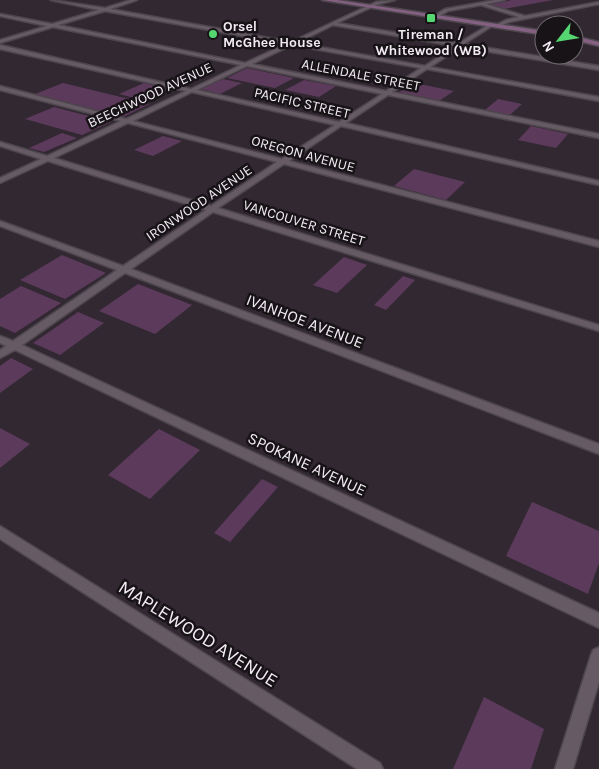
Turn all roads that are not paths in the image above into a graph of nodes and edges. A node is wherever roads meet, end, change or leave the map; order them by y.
1 (54, 0) edge
2 (135, 0) edge
3 (325, 0) edge
4 (393, 0) edge
5 (466, 0) edge
6 (503, 0) edge
7 (599, 3) edge
8 (480, 4) junction
9 (369, 7) junction
10 (106, 9) junction
11 (0, 16) edge
12 (434, 17) junction
13 (524, 18) junction
14 (332, 24) junction
15 (52, 26) junction
16 (494, 26) junction
17 (534, 32) edge
18 (584, 40) edge
19 (0, 42) edge
20 (292, 43) junction
21 (599, 44) edge
22 (461, 45) junction
23 (0, 46) edge
24 (245, 65) junction
25 (427, 68) junction
26 (599, 68) edge
27 (0, 88) edge
28 (190, 90) junction
29 (388, 94) junction
30 (599, 99) edge
31 (125, 121) junction
32 (341, 124) junction
33 (599, 136) edge
34 (0, 144) edge
35 (45, 158) junction
36 (283, 162) junction
37 (0, 180) edge
38 (599, 183) edge
39 (212, 209) junction
40 (0, 223) edge
41 (599, 244) edge
42 (124, 270) junction
43 (599, 328) edge
44 (0, 339) edge
45 (14, 346) junction
46 (0, 355) edge
47 (599, 449) edge
48 (0, 532) edge
49 (599, 621) edge
50 (599, 655) edge
51 (374, 769) edge
52 (564, 769) edge

1 - 10 street
2 - 10 street
3 - 9 street
4 - 9 street, BEECHWOOD AVENUE
5 - 8 street
6 - 8 street
7 - 13 street, IRONWOOD AVENUE
8 - 12 street
8 - 13 street
9 - 12 street
9 - 14 street, BEECHWOOD AVENUE
10 - 15 street
10 - 20 street
11 - 15 street, ALLENDALE STREET
12 - 16 street
13 - 16 street, IRONWOOD AVENUE
14 - 20 street, BEECHWOOD AVENUE
14 - 22 street
15 - 19 street
15 - 24 street, ALLENDALE STREET
16 - 17 street
16 - 22 street, IRONWOOD AVENUE
18 - 21 street
20 - 24 street, BEECHWOOD AVENUE
20 - 25 street
22 - 25 street, IRONWOOD AVENUE
22 - 26 street
23 - 28 street, PACIFIC STREET
24 - 28 street, BEECHWOOD AVENUE
24 - 29 street, ALLENDALE STREET
25 - 29 street, IRONWOOD AVENUE
25 - 30 street
27 - 31 street, OREGON AVENUE
28 - 31 street, BEECHWOOD AVENUE
28 - 32 street, PACIFIC STREET
29 - 32 street, IRONWOOD AVENUE
29 - 33 street, ALLENDALE STREET
31 - 35 street, BEECHWOOD AVENUE
31 - 36 street, OREGON AVENUE
32 - 36 street, IRONWOOD AVENUE
32 - 38 street, PACIFIC STREET
34 - 35 street, VANCOUVER STREET
35 - 37 street, BEECHWOOD AVENUE
35 - 39 street, VANCOUVER STREET
36 - 39 street, IRONWOOD AVENUE
36 - 41 street, OREGON AVENUE
39 - 42 street, IRONWOOD AVENUE
39 - 43 street, VANCOUVER STREET
40 - 42 street, IVANHOE AVENUE
42 - 45 street, IRONWOOD AVENUE
42 - 47 street, IVANHOE AVENUE
44 - 45 street, SPOKANE AVENUE
45 - 46 street, IRONWOOD AVENUE
45 - 49 street, SPOKANE AVENUE
48 - 51 street, MAPLEWOOD AVENUE
50 - 52 street

